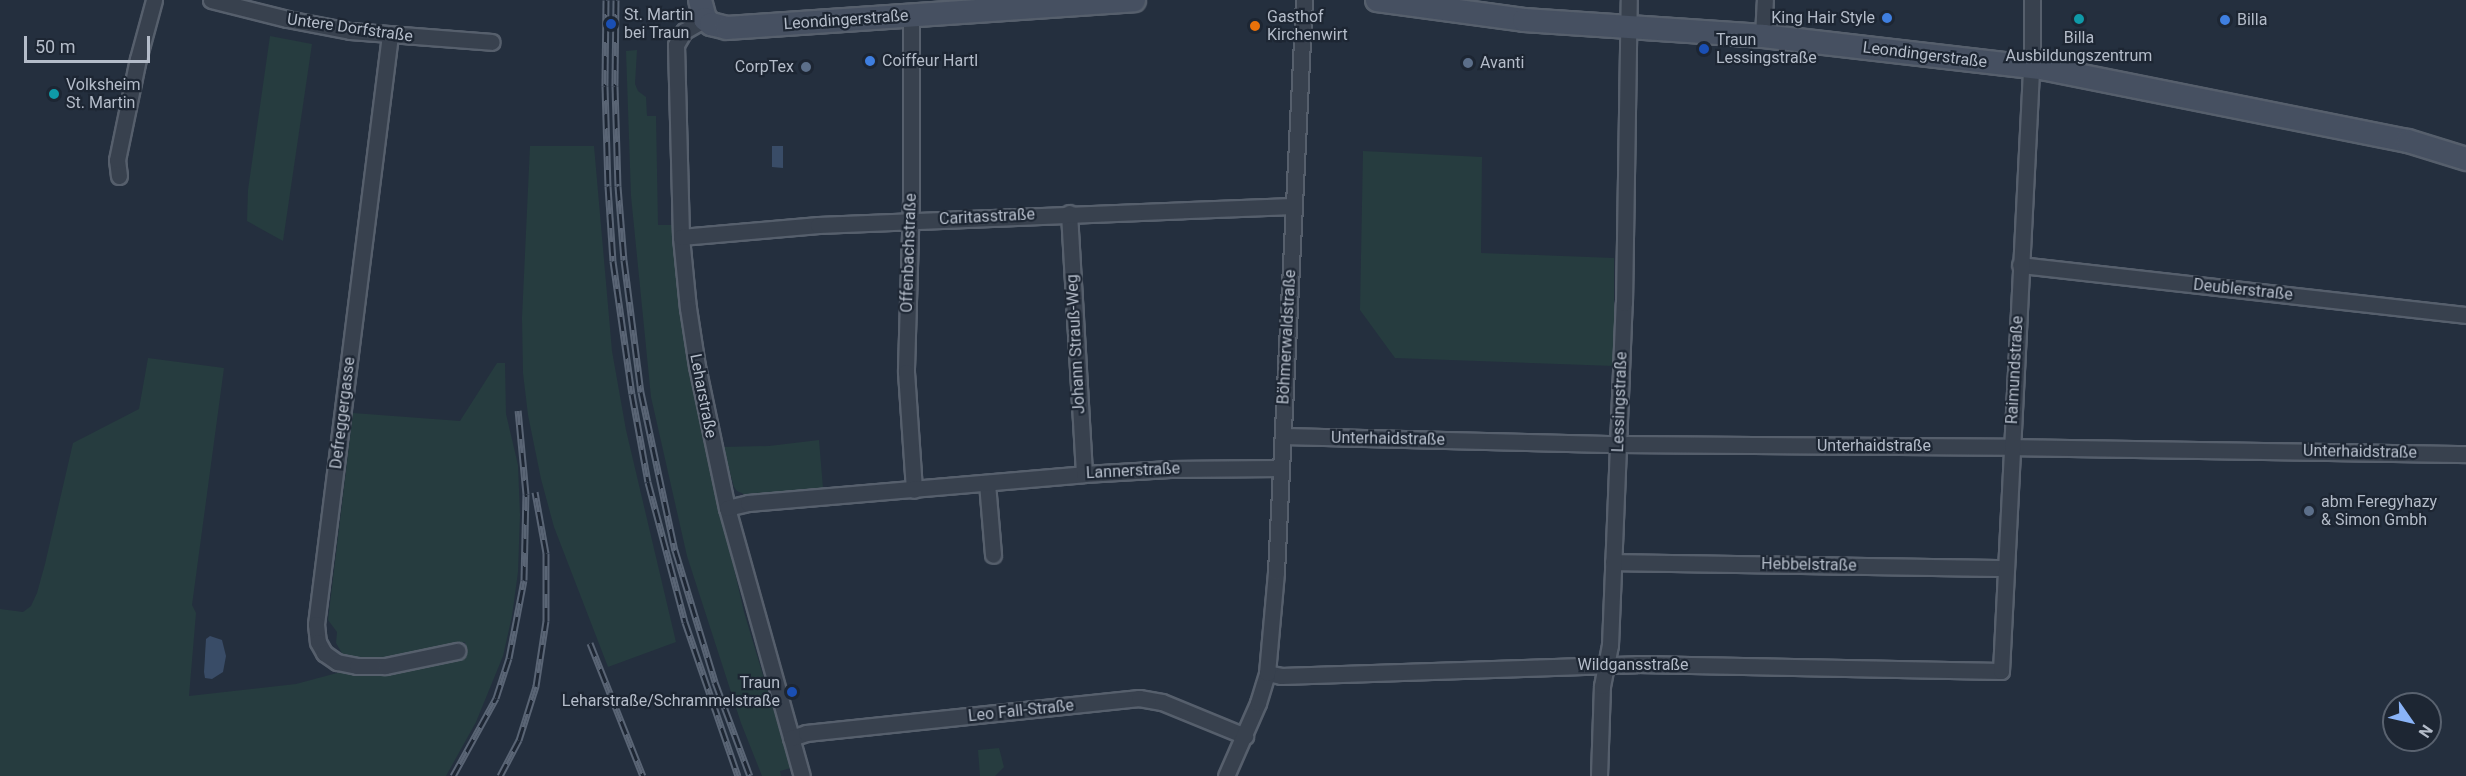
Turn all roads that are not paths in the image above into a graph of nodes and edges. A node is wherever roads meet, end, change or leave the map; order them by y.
1 (154, 0) edge
2 (211, 0) edge
3 (1134, 0) edge
4 (1304, 0) edge
5 (1377, 0) edge
6 (1629, 0) edge
7 (1765, 0) edge
8 (2032, 0) edge
9 (703, 9) edge
10 (911, 16) junction
11 (1629, 27) junction
12 (390, 35) junction
13 (1763, 36) junction
14 (492, 42) dead end
15 (2031, 68) junction
16 (2466, 159) edge
17 (119, 177) dead end
18 (1293, 206) junction
19 (1069, 213) junction
20 (910, 221) junction
21 (681, 237) junction
22 (2020, 265) junction
23 (2466, 315) edge
24 (1283, 436) junction
25 (1618, 444) junction
26 (2012, 447) junction
27 (2466, 454) edge
28 (1281, 468) junction
29 (1084, 474) junction
30 (987, 483) junction
31 (914, 490) junction
32 (727, 508) junction
33 (993, 555) dead end
34 (1613, 562) junction
35 (2006, 568) junction
36 (457, 651) dead end
37 (1606, 664) junction
38 (2001, 671) joint
39 (1267, 673) junction
40 (1245, 736) junction
41 (791, 738) junction
42 (802, 776) edge
43 (1226, 776) edge
44 (1599, 776) edge

1 - 17 street
2 - 12 street, Untere Dorfstraße
3 - 10 street, Leondingerstraße
4 - 18 street, Böhmerwaldstraße
5 - 11 street, Leondingerstraße
6 - 11 street, Lessingstraße
7 - 13 street
8 - 15 street, Raimundstraße
9 - 10 street, Leondingerstraße
9 - 21 street, Leharstraße
10 - 20 street, Offenbachstraße
11 - 13 street, Leondingerstraße
11 - 25 street, Lessingstraße
12 - 14 street, Untere Dorfstraße
12 - 36 street, Defreggergasse
13 - 15 street, Leondingerstraße
15 - 16 street, Leondingerstraße
15 - 22 street, Raimundstraße
18 - 19 street, Caritasstraße
18 - 24 street, Böhmerwaldstraße
19 - 20 street, Caritasstraße
19 - 29 street, Johann Strauß-Weg
20 - 21 street, Caritasstraße
20 - 31 street, Offenbachstraße
21 - 32 street, Leharstraße
22 - 23 street, Deublerstraße
22 - 26 street, Raimundstraße
24 - 25 street, Unterhaidstraße
24 - 28 street, Böhmerwaldstraße
25 - 26 street, Unterhaidstraße
25 - 34 street, Lessingstraße
26 - 27 street, Unterhaidstraße
26 - 35 street, Raimundstraße
28 - 29 street, Lannerstraße
28 - 39 street, Böhmerwaldstraße
29 - 30 street, Lannerstraße
30 - 31 street, Lannerstraße
30 - 33 street
31 - 32 street, Lannerstraße
32 - 41 street, Leharstraße
34 - 35 street, Hebbelstraße
34 - 37 street, Lessingstraße
35 - 38 street, Raimundstraße
37 - 38 street, Wildgansstraße
37 - 39 street, Wildgansstraße
37 - 44 street, Lessingstraße
39 - 40 street, Böhmerwaldstraße
40 - 41 street, Leo Fall-Straße
40 - 43 street, Böhmerwaldstraße
41 - 42 street, Leharstraße

